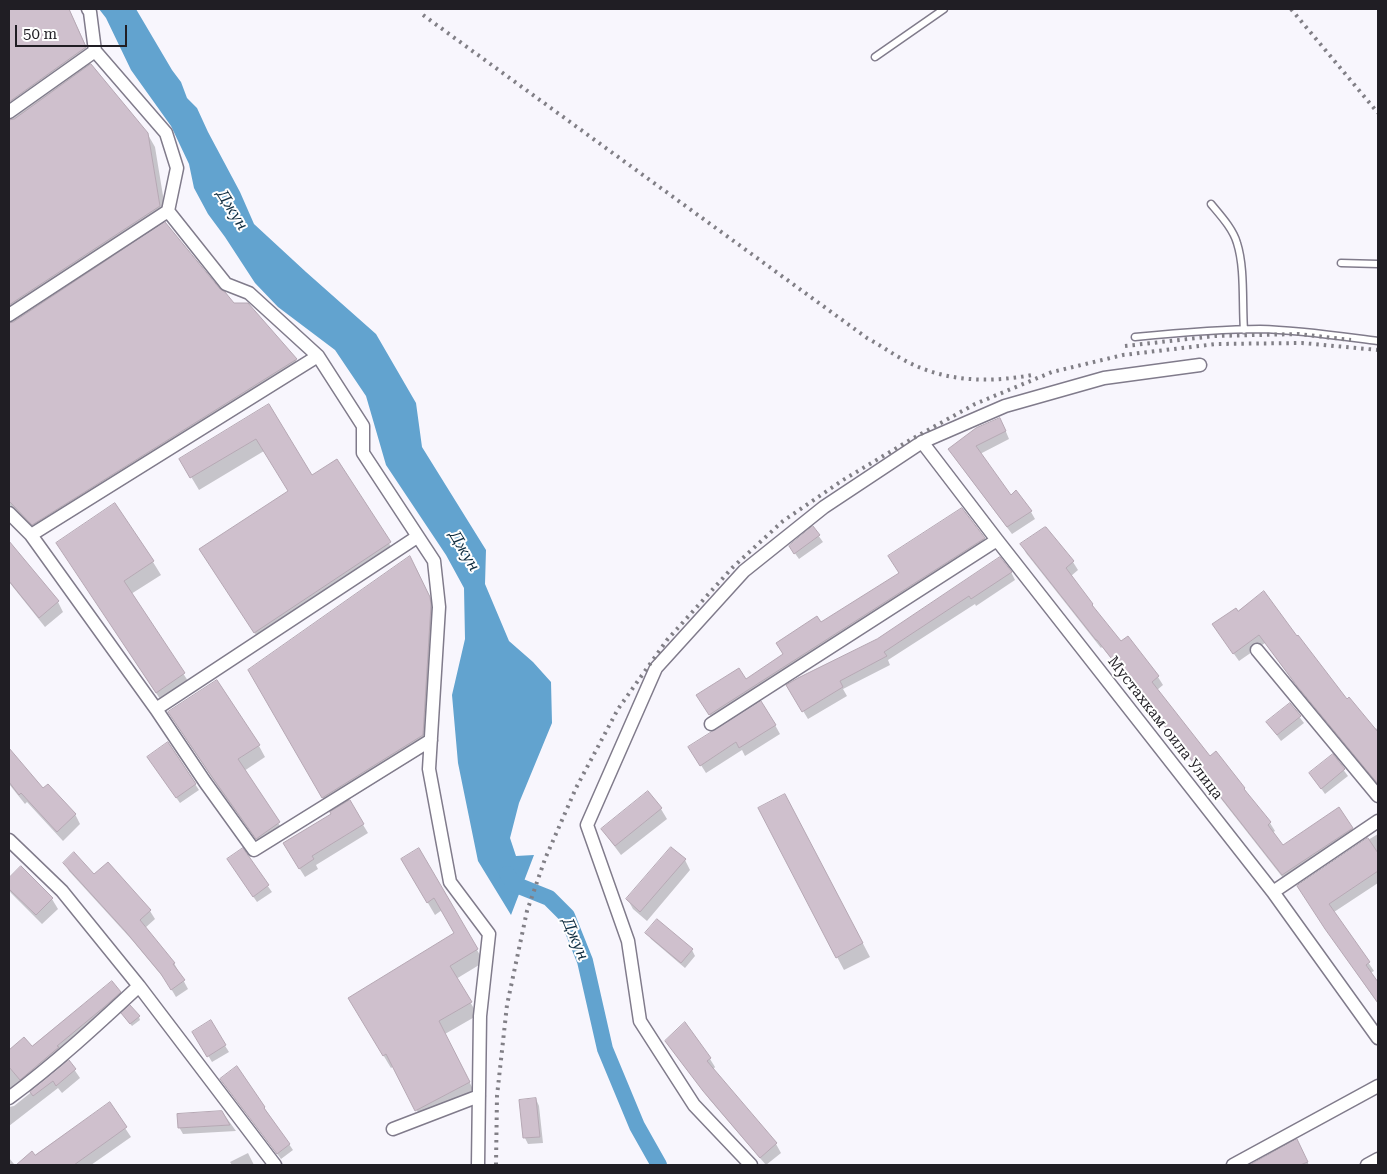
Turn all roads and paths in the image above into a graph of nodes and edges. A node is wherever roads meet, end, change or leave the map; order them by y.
1 (88, 9) edge
2 (944, 9) edge
3 (95, 51) junction
4 (874, 57) dead end
5 (9, 112) edge
6 (1211, 204) dead end
7 (168, 212) junction
8 (1341, 262) dead end
9 (1378, 264) edge
10 (9, 315) edge
11 (1244, 330) junction
12 (1134, 337) dead end
13 (1378, 341) edge
14 (318, 356) junction
15 (1200, 365) dead end
16 (922, 442) junction
17 (9, 512) edge
18 (31, 535) junction
19 (417, 537) junction
20 (997, 540) junction
21 (1257, 650) dead end
22 (156, 709) junction
23 (712, 724) dead end
24 (431, 740) junction
25 (1378, 796) edge
26 (1378, 821) edge
27 (9, 840) edge
28 (1273, 892) junction
29 (139, 986) junction
30 (1378, 1038) edge
31 (1378, 1086) edge
32 (479, 1096) junction
33 (9, 1098) edge
34 (392, 1129) dead end
35 (1378, 1159) edge
36 (275, 1165) edge
37 (478, 1165) edge
38 (751, 1165) edge
39 (1233, 1165) edge
40 (1367, 1165) edge

1 - 3 street
2 - 4 lane
3 - 5 street
3 - 7 street
6 - 11 lane
7 - 10 street
7 - 14 street
8 - 9 lane
11 - 12 lane
11 - 13 lane
14 - 18 street
14 - 19 street
15 - 16 street
16 - 20 street, Мустахкам оила Улица
16 - 38 street
17 - 18 street
18 - 22 street
19 - 22 street
19 - 24 street
20 - 23 street
20 - 28 street, Мустахкам оила Улица
21 - 25 street
22 - 24 street
24 - 32 street
26 - 28 street
27 - 29 street
28 - 30 street, Мустахкам оила Улица
29 - 33 street
29 - 36 street
31 - 39 street
32 - 34 street
32 - 37 street
35 - 40 street

